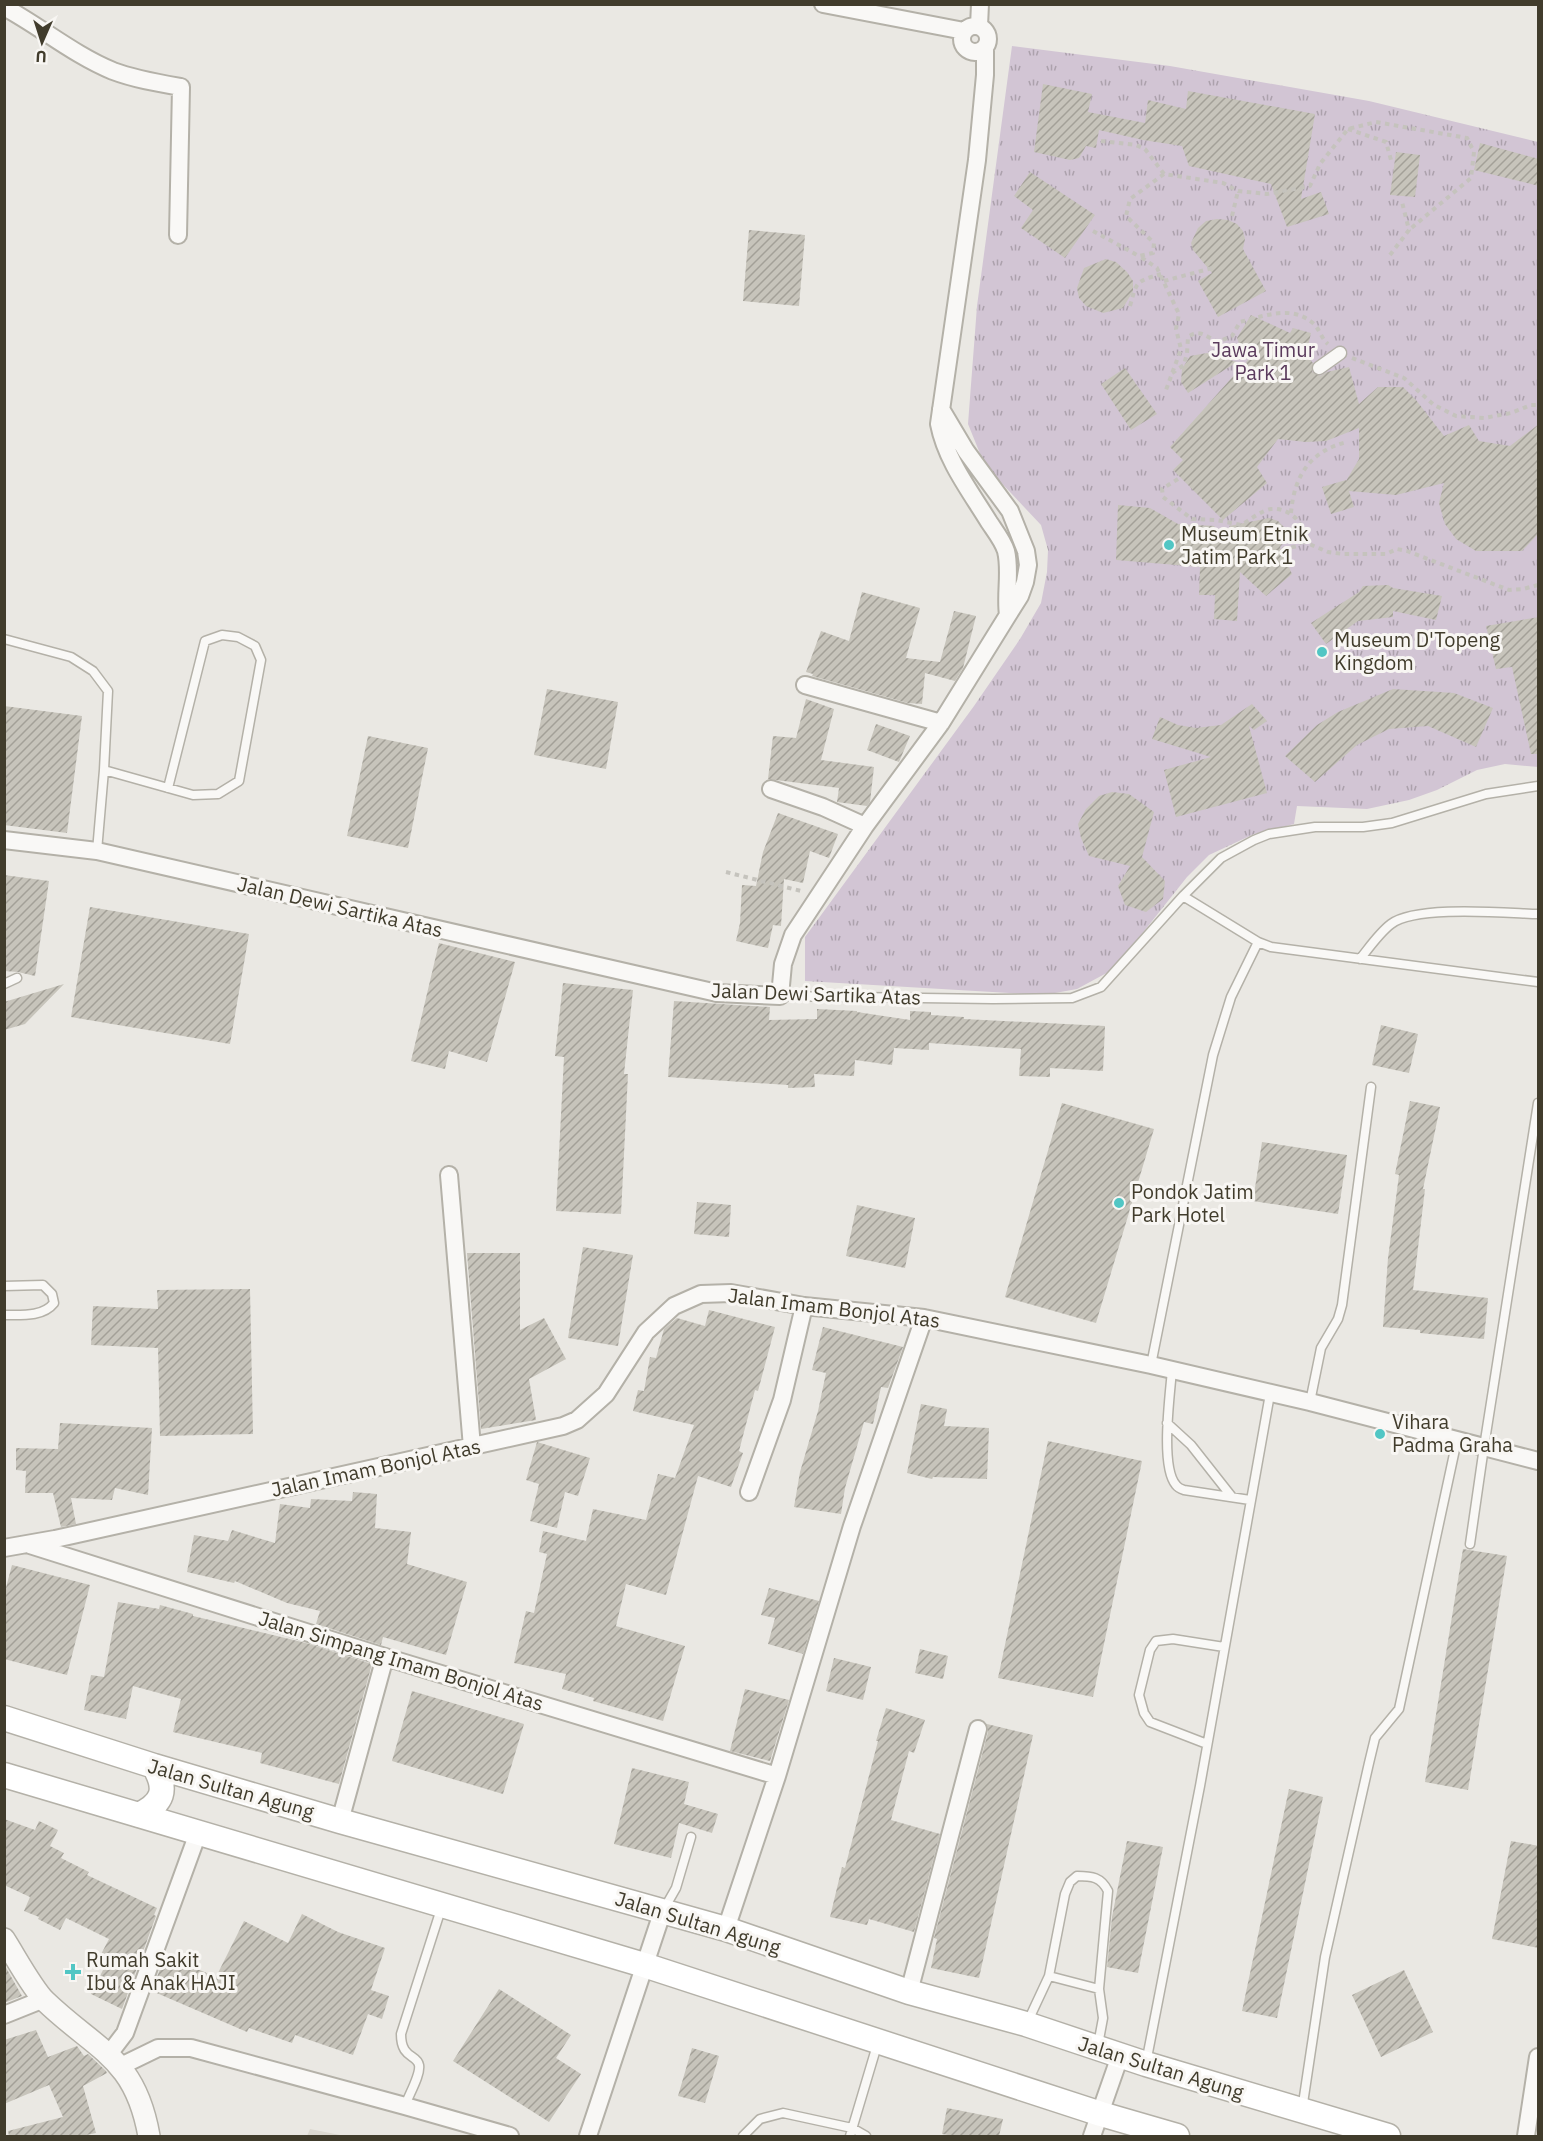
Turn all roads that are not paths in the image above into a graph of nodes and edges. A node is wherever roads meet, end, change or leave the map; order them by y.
1 (823, 4) edge
2 (980, 4) edge
3 (4, 7) edge
4 (972, 29) junction
5 (178, 235) dead end
6 (1340, 352) road end
7 (1319, 368) dead end
8 (941, 409) junction
9 (1008, 615) junction
10 (4, 639) edge
11 (805, 686) dead end
12 (941, 723) junction
13 (104, 770) junction
14 (1539, 786) edge
15 (168, 788) junction
16 (771, 789) dead end
17 (865, 826) junction
18 (4, 840) edge
19 (97, 851) junction
20 (1183, 896) junction
21 (1539, 914) edge
22 (1258, 942) junction
23 (1360, 958) junction
24 (17, 978) dead end
25 (1539, 982) edge
26 (4, 984) edge
27 (780, 996) junction
28 (1371, 1087) dead end
29 (1539, 1103) edge
30 (449, 1174) dead end
31 (4, 1286) edge
32 (804, 1306) junction
33 (4, 1315) edge
34 (924, 1318) junction
35 (1151, 1365) junction
36 (1172, 1370) junction
37 (1270, 1394) junction
38 (1310, 1402) junction
39 (1167, 1423) junction
40 (1457, 1440) junction
41 (472, 1447) junction
42 (1484, 1447) junction
43 (1539, 1461) edge
44 (748, 1492) dead end
45 (1232, 1497) junction
46 (1250, 1500) junction
47 (25, 1544) junction
48 (1470, 1544) dead end
49 (4, 1548) edge
50 (1224, 1647) junction
51 (385, 1657) junction
52 (4, 1718) edge
53 (978, 1729) dead end
54 (1207, 1744) junction
55 (154, 1766) junction
56 (4, 1775) edge
57 (777, 1776) junction
58 (139, 1815) junction
59 (340, 1821) junction
60 (198, 1833) junction
61 (691, 1837) dead end
62 (442, 1905) junction
63 (663, 1910) junction
64 (726, 1929) junction
65 (4, 1939) edge
66 (644, 1965) junction
67 (1049, 1976) junction
68 (1099, 1989) junction
69 (909, 1992) junction
70 (44, 1999) junction
71 (4, 2014) edge
72 (1026, 2024) junction
73 (878, 2041) junction
74 (1097, 2048) junction
75 (1120, 2056) junction
76 (1539, 2057) edge
77 (115, 2060) junction
78 (1146, 2064) junction
79 (405, 2106) junction
80 (1302, 2111) junction
81 (1096, 2125) edge
82 (851, 2132) edge
83 (149, 2136) edge
84 (510, 2136) edge
85 (588, 2136) edge
86 (743, 2136) edge
87 (866, 2136) edge
88 (1177, 2136) edge
89 (1388, 2136) edge
90 (1526, 2136) edge

1 - 4 street
2 - 4 street
3 - 5 street
4 - 8 street
6 - 7 street
8 - 9 street
8 - 9 street
9 - 12 street
10 - 13 lane
11 - 12 street
12 - 17 street
13 - 15 lane
13 - 19 lane
14 - 20 lane, Jalan Dewi Sartika Atas
15 - 15 lane
16 - 17 street
17 - 27 street
18 - 19 street, Jalan Dewi Sartika Atas
19 - 27 street, Jalan Dewi Sartika Atas
20 - 22 lane
20 - 27 lane, Jalan Dewi Sartika Atas
21 - 23 lane
22 - 23 lane
22 - 35 lane
23 - 25 lane
24 - 26 lane
28 - 38 lane
29 - 42 lane
30 - 41 street
31 - 33 lane
32 - 34 street, Jalan Imam Bonjol Atas
32 - 41 street, Jalan Imam Bonjol Atas
32 - 44 street
34 - 35 street, Jalan Imam Bonjol Atas
34 - 57 street
35 - 36 street, Jalan Imam Bonjol Atas
36 - 37 street, Jalan Imam Bonjol Atas
36 - 39 lane
37 - 38 street, Jalan Imam Bonjol Atas
37 - 46 lane
38 - 40 street, Jalan Imam Bonjol Atas
39 - 45 lane
39 - 45 lane
40 - 42 street, Jalan Imam Bonjol Atas
40 - 80 lane
41 - 47 street, Jalan Imam Bonjol Atas
42 - 43 street, Jalan Imam Bonjol Atas
42 - 48 lane
45 - 46 lane
46 - 50 lane
47 - 49 street, Jalan Imam Bonjol Atas
47 - 51 street, Jalan Simpang Imam Bonjol Atas
50 - 54 lane
50 - 54 lane
51 - 57 street, Jalan Simpang Imam Bonjol Atas
51 - 59 street
52 - 55 main road, Jalan Sultan Agung
53 - 69 street
54 - 78 lane
55 - 58 main road
55 - 59 main road, Jalan Sultan Agung
56 - 58 main road
57 - 64 street
58 - 60 main road
59 - 63 main road, Jalan Sultan Agung
60 - 62 main road
60 - 77 street
61 - 63 lane
62 - 66 main road
62 - 79 lane
63 - 64 main road, Jalan Sultan Agung
63 - 66 street
64 - 69 main road, Jalan Sultan Agung
65 - 70 street
66 - 73 main road
66 - 85 street
67 - 68 lane
67 - 68 lane
67 - 72 lane
68 - 74 lane
69 - 72 main road, Jalan Sultan Agung
70 - 71 street
70 - 77 street
72 - 74 main road, Jalan Sultan Agung
73 - 81 main road
73 - 82 lane
74 - 75 main road, Jalan Sultan Agung
75 - 78 main road, Jalan Sultan Agung
75 - 81 street
76 - 90 street
77 - 79 street
77 - 83 street
78 - 80 main road, Jalan Sultan Agung
79 - 84 street
80 - 89 main road, Jalan Sultan Agung
81 - 88 main road
82 - 86 lane
82 - 87 lane

